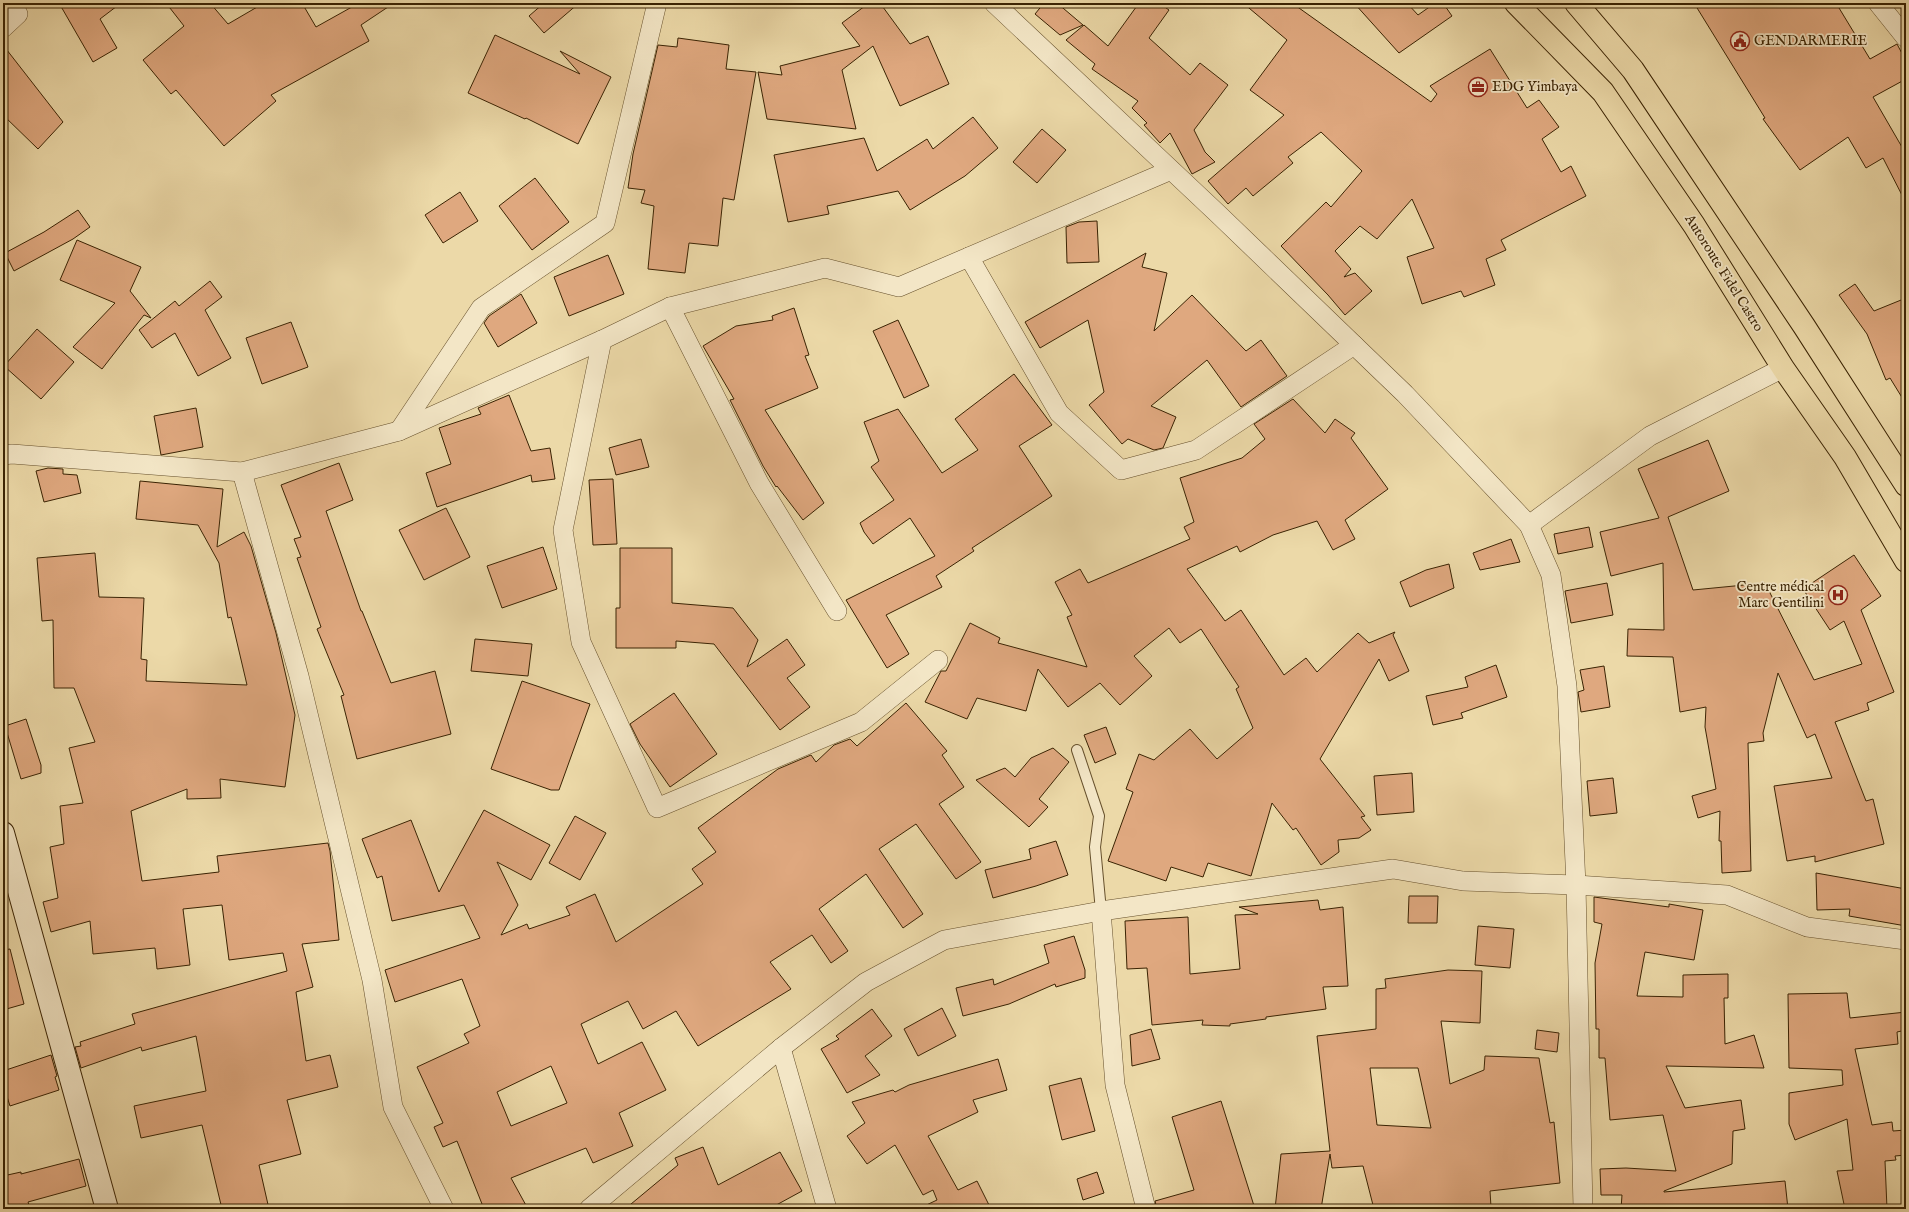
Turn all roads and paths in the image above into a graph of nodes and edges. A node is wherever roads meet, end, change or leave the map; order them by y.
1 (12, 3) edge
2 (657, 3) edge
3 (994, 3) edge
4 (1516, 3) edge
5 (1576, 3) edge
6 (1878, 3) edge
7 (3, 28) edge
8 (1906, 38) edge
9 (1171, 170) junction
10 (969, 257) junction
11 (670, 307) junction
12 (602, 340) junction
13 (1354, 345) junction
14 (1783, 368) junction
15 (399, 431) junction
16 (3, 455) edge
17 (242, 472) junction
18 (1906, 485) edge
19 (1529, 525) junction
20 (1906, 561) edge
21 (837, 611) dead end
22 (938, 660) dead end
23 (1077, 750) dead end
24 (3, 833) edge
25 (1576, 885) junction
26 (1101, 911) junction
27 (1906, 940) edge
28 (781, 1048) junction
29 (107, 1209) edge
30 (444, 1209) edge
31 (589, 1209) edge
32 (828, 1209) edge
33 (1146, 1209) edge
34 (1583, 1209) edge

1 - 7 street
2 - 15 street
3 - 9 street
4 - 14 highway, Autoroute Fidel Castro
5 - 18 highway
6 - 8 street
9 - 10 street
9 - 13 street
10 - 11 street
10 - 13 street
11 - 12 street
11 - 21 street
12 - 15 street
12 - 22 street
13 - 19 street
14 - 19 street
14 - 20 highway, Autoroute Fidel Castro
15 - 17 street
16 - 17 street
17 - 30 street
19 - 25 street
23 - 26 lane
24 - 29 street
25 - 26 street
25 - 27 street
25 - 34 street
26 - 28 street
26 - 33 street
28 - 31 street
28 - 32 street

